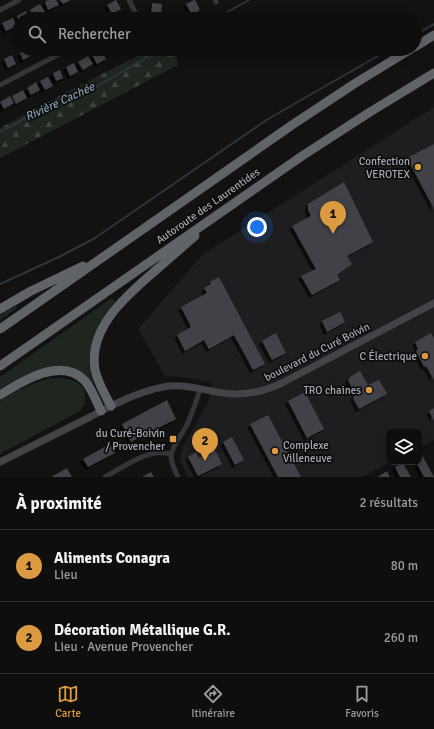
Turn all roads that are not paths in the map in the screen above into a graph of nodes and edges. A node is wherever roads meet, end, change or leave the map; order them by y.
1 (19, 0) edge
2 (129, 0) edge
3 (0, 10) edge
4 (135, 12) edge
5 (434, 35) edge
6 (422, 43) edge
7 (56, 56) edge
8 (400, 56) edge
9 (434, 74) edge
10 (0, 85) edge
11 (232, 203) junction
12 (108, 254) junction
13 (434, 303) edge
14 (0, 309) edge
15 (0, 330) edge
16 (0, 366) edge
17 (200, 389) junction
18 (0, 394) edge
19 (112, 406) junction
20 (101, 411) junction
21 (171, 454) junction
22 (0, 462) edge
23 (105, 477) edge
24 (178, 477) edge

1 - 3 street
2 - 4 street
5 - 6 highway
7 - 10 street
8 - 12 highway, Autoroute des Laurentides
9 - 11 highway, Autoroute des Laurentides
11 - 16 highway, Autoroute des Laurentides
11 - 19 highway
12 - 14 highway
12 - 15 highway, Autoroute des Laurentides
13 - 17 street, boulevard du Curé Boivin
17 - 19 street, boulevard du Curé Boivin
17 - 21 street
18 - 20 highway
19 - 20 street, boulevard du Curé Boivin
20 - 22 street, boulevard du Curé Boivin
21 - 23 street
21 - 24 street

